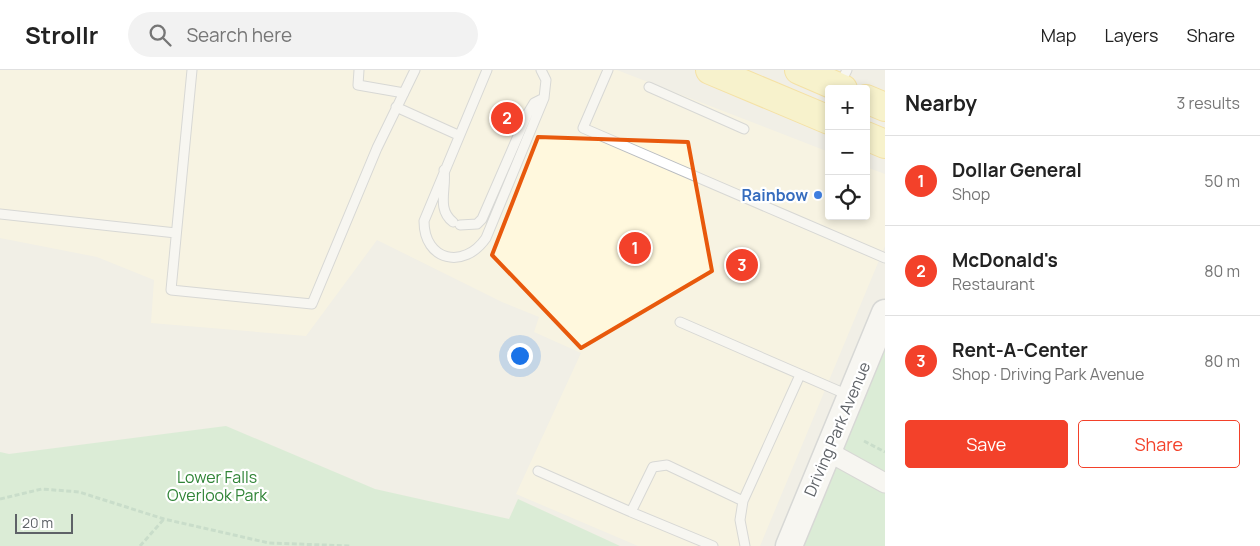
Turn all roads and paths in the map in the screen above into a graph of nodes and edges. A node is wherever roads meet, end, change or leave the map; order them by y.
1 (192, 70) edge
2 (359, 70) edge
3 (415, 70) edge
4 (487, 70) edge
5 (541, 70) edge
6 (608, 70) edge
7 (710, 70) edge
8 (799, 70) edge
9 (650, 87) dead end
10 (825, 89) edge
11 (404, 93) junction
12 (825, 95) edge
13 (544, 98) junction
14 (870, 101) edge
15 (396, 107) junction
16 (885, 107) edge
17 (744, 129) dead end
18 (458, 135) junction
19 (870, 138) edge
20 (885, 144) edge
21 (444, 169) junction
22 (0, 214) edge
23 (176, 233) junction
24 (885, 258) edge
25 (885, 313) edge
26 (680, 322) dead end
27 (800, 374) junction
28 (851, 396) junction
29 (864, 441) dead end
30 (828, 451) junction
31 (885, 452) edge
32 (538, 471) dead end
33 (885, 483) edge
34 (0, 499) edge
35 (743, 501) junction
36 (631, 512) junction
37 (164, 519) junction
38 (318, 545) edge
39 (140, 546) edge
40 (351, 546) edge
41 (713, 546) edge
42 (744, 546) edge
43 (789, 546) edge

1 - 23 lane
2 - 11 lane
3 - 11 lane
4 - 18 lane
5 - 13 lane
6 - 24 lane
7 - 12 main road
8 - 10 main road
9 - 17 lane
11 - 15 lane
13 - 21 lane
13 - 21 lane
14 - 16 main road
15 - 18 lane
15 - 23 lane
18 - 21 lane
19 - 20 main road
22 - 23 lane
25 - 28 main road, Driving Park Avenue
26 - 27 lane
27 - 28 lane
27 - 35 lane
28 - 30 main road, Driving Park Avenue
29 - 31 path
30 - 33 street
30 - 43 main road, Driving Park Avenue
32 - 36 lane
34 - 37 path
35 - 36 lane
35 - 42 lane
36 - 41 lane
37 - 38 path
37 - 39 path
38 - 40 path

